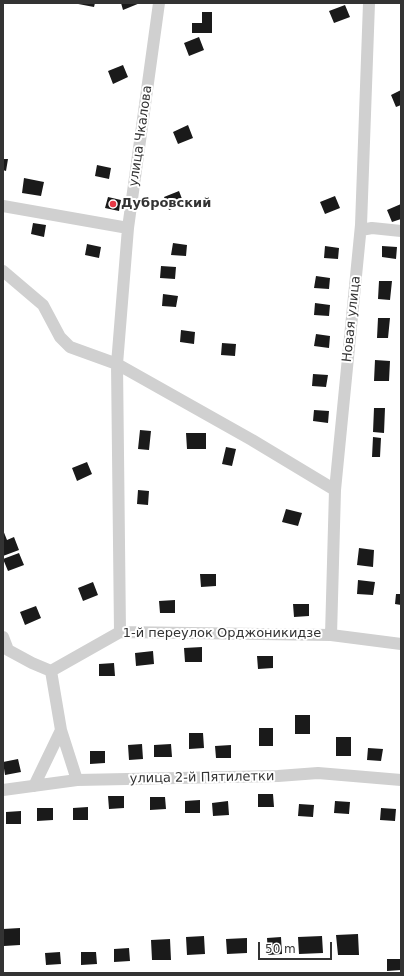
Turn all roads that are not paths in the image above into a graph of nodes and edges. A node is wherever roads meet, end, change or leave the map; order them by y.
1 (159, 3) edge
2 (369, 3) edge
3 (3, 206) edge
4 (128, 228) junction
5 (361, 230) junction
6 (401, 231) edge
7 (3, 271) edge
8 (117, 364) junction
9 (334, 490) junction
10 (120, 632) junction
11 (331, 634) junction
12 (3, 637) edge
13 (401, 644) edge
14 (51, 671) junction
15 (61, 730) junction
16 (77, 780) junction
17 (401, 780) edge
18 (34, 786) junction
19 (3, 790) edge

1 - 4 street, улица Чкалова
2 - 5 street, Новая улица
3 - 4 street
4 - 8 street, улица Чкалова
5 - 6 street
5 - 9 street, Новая улица
7 - 8 street
8 - 9 street
8 - 10 street, улица Чкалова
9 - 11 street, Новая улица
10 - 11 street, 1-й переулок Орджоникидзе
10 - 14 street, 1-й переулок Орджоникидзе
11 - 13 street, 1-й переулок Орджоникидзе
12 - 14 street
14 - 15 street
15 - 16 street
15 - 18 street
16 - 17 street, улица 2-й Пятилетки
16 - 18 street, улица 2-й Пятилетки
18 - 19 street, улица 2-й Пятилетки

